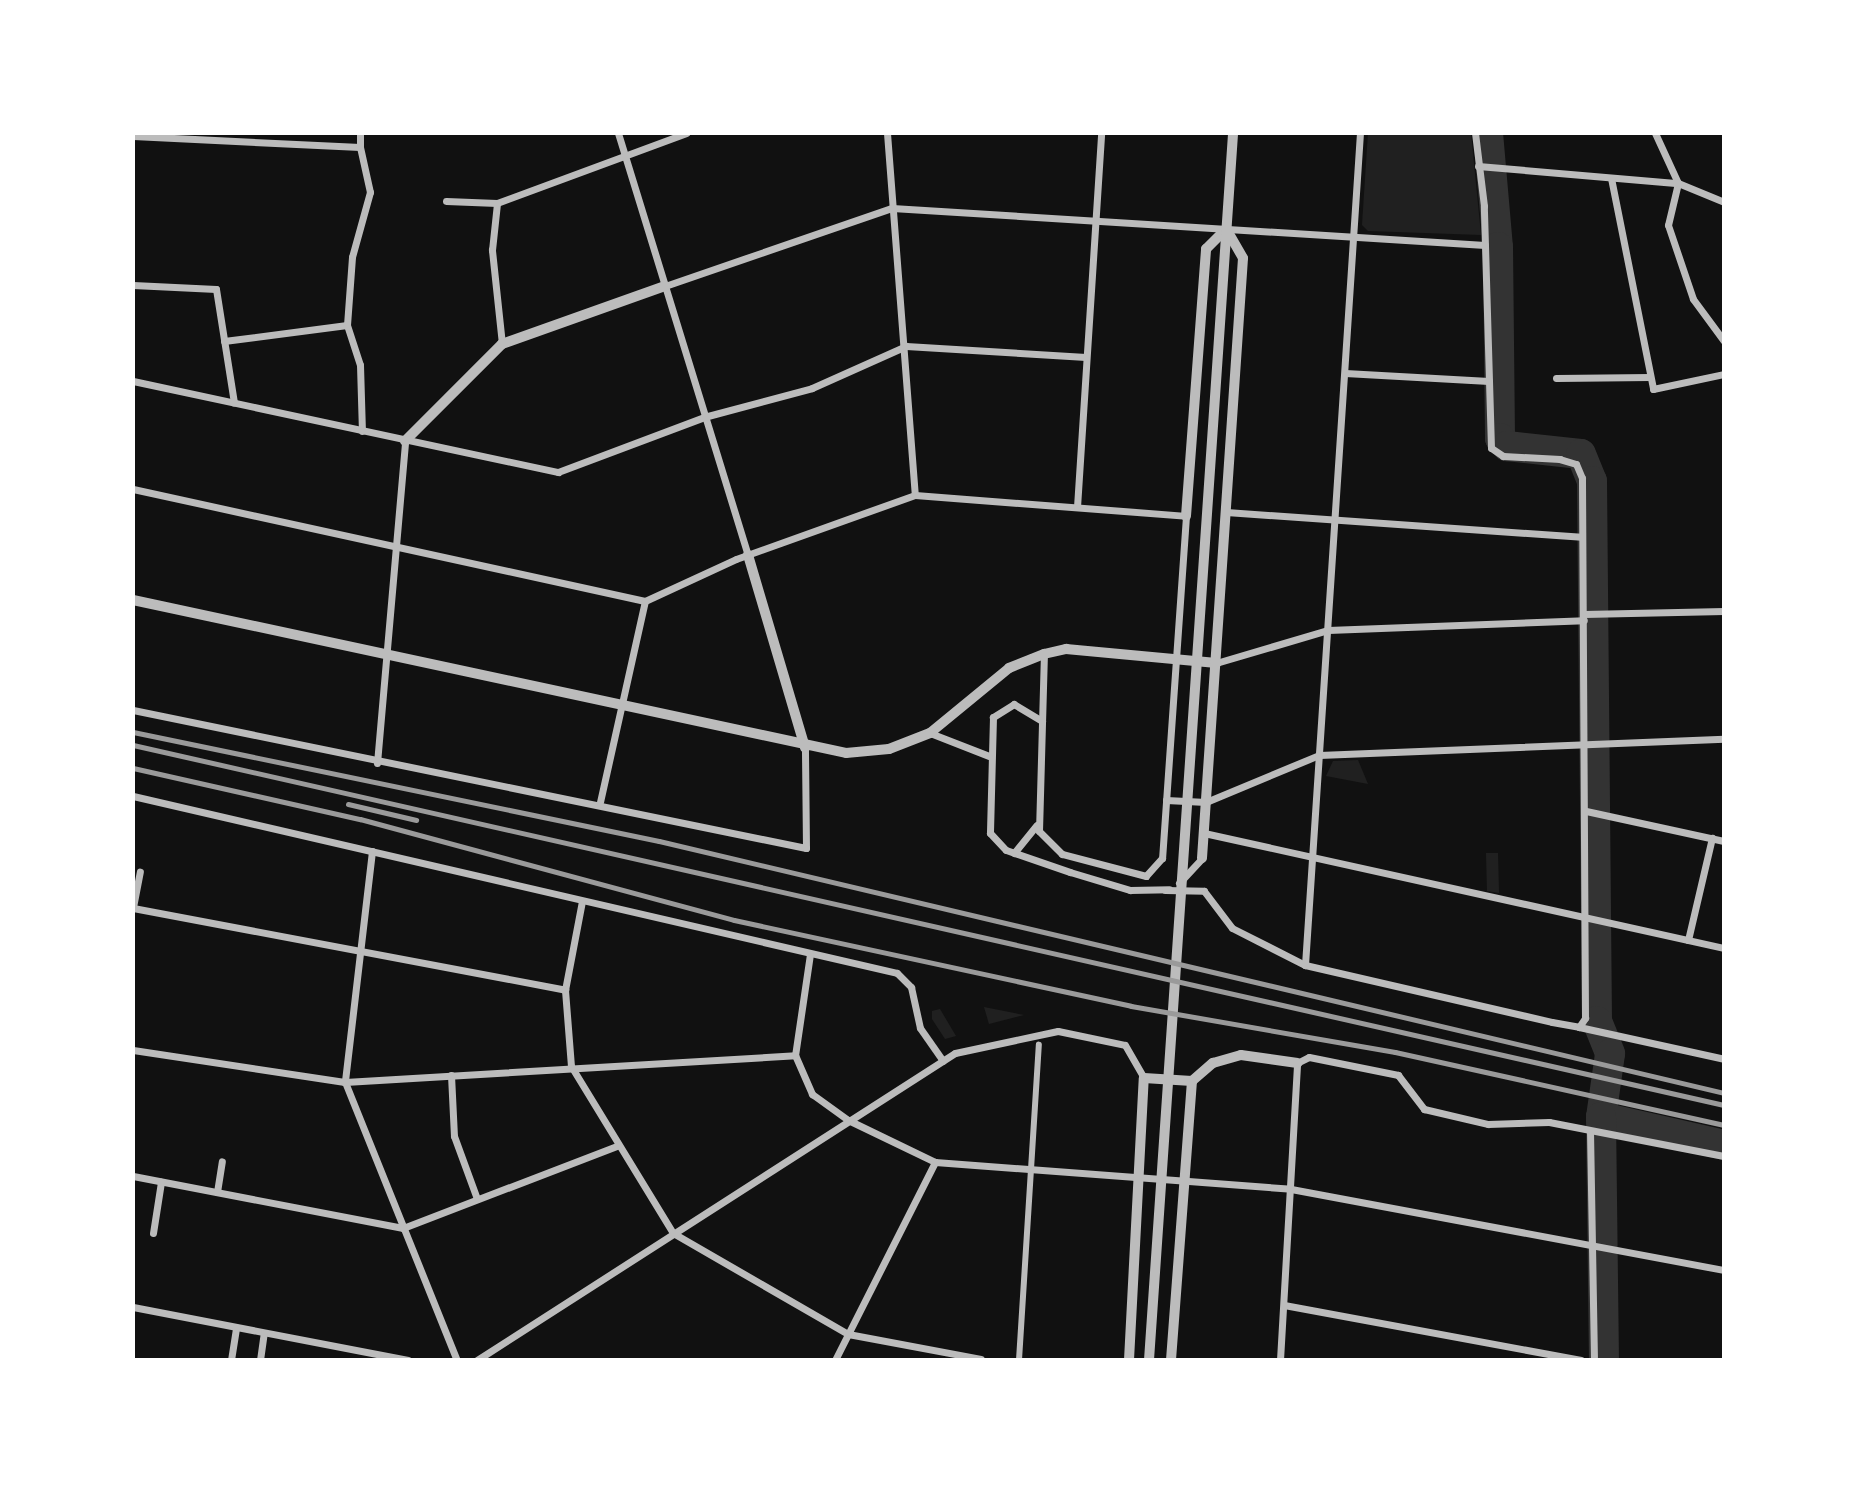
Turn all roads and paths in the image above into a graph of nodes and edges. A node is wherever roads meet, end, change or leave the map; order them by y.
1 (360, 133) edge
2 (618, 133) edge
3 (686, 133) edge
4 (887, 133) edge
5 (1101, 133) edge
6 (1233, 133) edge
7 (1360, 133) edge
8 (1475, 133) edge
9 (1655, 133) edge
10 (133, 136) edge
11 (360, 147) junction
12 (625, 155) junction
13 (1480, 166) junction
14 (1611, 178) junction
15 (1678, 183) junction
16 (446, 201) dead end
17 (1724, 202) edge
18 (497, 203) junction
19 (892, 208) junction
20 (1095, 220) junction
21 (1226, 229) junction
22 (1354, 237) junction
23 (1485, 245) junction
24 (133, 285) edge
25 (665, 286) junction
26 (347, 325) junction
27 (225, 341) junction
28 (1724, 341) edge
29 (502, 344) junction
30 (906, 346) junction
31 (1086, 357) junction
32 (1345, 373) junction
33 (1724, 374) edge
34 (1650, 377) junction
35 (1556, 378) dead end
36 (133, 381) edge
37 (1489, 381) junction
38 (234, 403) junction
39 (704, 417) junction
40 (362, 431) junction
41 (405, 441) junction
42 (133, 489) edge
43 (915, 495) junction
44 (1077, 507) junction
45 (1226, 512) junction
46 (1186, 516) junction
47 (1335, 522) junction
48 (1581, 537) junction
49 (397, 549) junction
50 (748, 555) junction
51 (133, 600) edge
52 (645, 601) junction
53 (1724, 611) edge
54 (1589, 616) junction
55 (1328, 630) junction
56 (1044, 654) junction
57 (387, 656) junction
58 (1176, 660) junction
59 (1216, 663) junction
60 (621, 707) junction
61 (133, 710) edge
62 (1042, 722) junction
63 (930, 733) junction
64 (1724, 739) edge
65 (1591, 741) junction
66 (805, 748) junction
67 (1319, 755) junction
68 (989, 756) junction
69 (377, 763) junction
70 (133, 796) edge
71 (1166, 800) junction
72 (600, 802) junction
73 (1206, 802) junction
74 (1592, 813) junction
75 (1037, 825) junction
76 (1204, 833) junction
77 (1712, 838) junction
78 (1724, 841) edge
79 (372, 851) junction
80 (1014, 853) junction
81 (1202, 858) joint
82 (1312, 862) junction
83 (140, 872) dead end
84 (1165, 890) junction
85 (582, 901) junction
86 (133, 908) edge
87 (1594, 921) junction
88 (1688, 940) junction
89 (1724, 948) edge
90 (361, 954) junction
91 (810, 954) junction
92 (1305, 965) junction
93 (565, 990) junction
94 (1579, 1027) junction
95 (1040, 1045) dead end
96 (133, 1050) edge
97 (795, 1055) junction
98 (1724, 1059) edge
99 (943, 1061) junction
100 (1297, 1063) junction
101 (571, 1066) junction
102 (451, 1074) junction
103 (1144, 1078) junction
104 (345, 1082) junction
105 (1192, 1082) junction
106 (848, 1121) junction
107 (1597, 1131) junction
108 (619, 1145) junction
109 (1724, 1156) edge
110 (222, 1161) dead end
111 (935, 1162) junction
112 (1031, 1168) junction
113 (133, 1176) edge
114 (1141, 1176) junction
115 (1184, 1180) junction
116 (161, 1182) junction
117 (1291, 1189) junction
118 (217, 1192) junction
119 (477, 1199) junction
120 (403, 1228) junction
121 (152, 1233) dead end
122 (673, 1233) junction
123 (1598, 1246) junction
124 (1724, 1270) edge
125 (1284, 1306) junction
126 (133, 1307) edge
127 (236, 1327) junction
128 (264, 1333) junction
129 (848, 1335) junction
130 (231, 1360) edge
131 (260, 1360) edge
132 (408, 1360) edge
133 (457, 1360) edge
134 (477, 1360) edge
135 (835, 1360) edge
136 (983, 1360) edge
137 (1019, 1360) edge
138 (1129, 1360) edge
139 (1149, 1360) edge
140 (1171, 1360) edge
141 (1280, 1360) edge
142 (1581, 1360) edge
143 (1594, 1360) edge

1 - 11 street
2 - 12 street
3 - 12 street
4 - 19 street
5 - 20 street
6 - 21 street
7 - 22 street
8 - 13 street
9 - 15 street
10 - 11 street
11 - 26 street
12 - 18 street
12 - 25 street
13 - 14 street
13 - 23 street
14 - 15 street
14 - 34 street
15 - 17 street
15 - 28 street
16 - 18 street
18 - 29 street
19 - 20 street
19 - 25 street
19 - 30 street
20 - 21 street
20 - 31 street
21 - 22 street
21 - 45 street
21 - 46 street
21 - 139 street
22 - 23 street
22 - 32 street
23 - 37 street
24 - 27 street
25 - 29 street
25 - 39 street
26 - 27 street
26 - 40 street
27 - 38 street
29 - 41 street
30 - 31 street
30 - 39 street
30 - 43 street
31 - 44 street
32 - 37 street
32 - 47 street
33 - 34 street
34 - 35 street
36 - 38 street
37 - 48 street
38 - 40 street
39 - 41 street
39 - 50 street
40 - 41 street
41 - 49 street
42 - 49 street
43 - 44 street
43 - 50 street
44 - 46 street
45 - 47 street
45 - 59 street
46 - 58 street
47 - 48 street
47 - 55 street
48 - 54 street
49 - 52 street
49 - 57 street
50 - 52 street
50 - 66 street
51 - 57 street
52 - 60 street
53 - 54 street
54 - 55 street
54 - 65 street
55 - 59 street
55 - 67 street
56 - 58 street
56 - 62 street
56 - 63 street
57 - 60 street
57 - 69 street
58 - 59 street
58 - 71 street
59 - 73 street
60 - 66 street
60 - 72 street
61 - 69 street
62 - 68 street
62 - 75 street
63 - 66 street
63 - 68 street
64 - 65 street
65 - 67 street
65 - 74 street
66 - 72 street
67 - 73 street
67 - 82 street
68 - 80 street
69 - 72 street
70 - 79 street
71 - 73 street
71 - 75 street
73 - 76 street
74 - 77 street
74 - 87 street
75 - 80 street
76 - 81 street
76 - 82 street
77 - 78 street
77 - 88 street
79 - 85 street
79 - 90 street
80 - 84 street
81 - 84 street
82 - 87 street
82 - 92 street
83 - 86 street
84 - 92 street
85 - 91 street
85 - 93 street
86 - 90 street
87 - 88 street
87 - 94 street
88 - 89 street
90 - 93 street
90 - 104 street
91 - 97 street
91 - 99 street
92 - 94 street
93 - 101 street
94 - 98 street
95 - 112 street
96 - 104 street
97 - 101 street
97 - 106 street
99 - 103 street
99 - 106 street
100 - 105 street
100 - 107 street
100 - 117 street
101 - 102 street
101 - 108 street
102 - 104 street
102 - 119 street
103 - 105 street
103 - 114 street
104 - 120 street
105 - 115 street
106 - 111 street
106 - 122 street
107 - 109 street
107 - 123 street
108 - 119 street
108 - 122 street
110 - 118 street
111 - 112 street
111 - 129 street
112 - 114 street
112 - 137 street
113 - 116 street
114 - 115 street
114 - 138 street
115 - 117 street
115 - 140 street
116 - 118 street
116 - 121 street
117 - 123 street
117 - 125 street
118 - 120 street
119 - 120 street
120 - 133 street
122 - 129 street
122 - 134 street
123 - 124 street
123 - 143 street
125 - 141 street
125 - 142 street
126 - 127 street
127 - 128 street
127 - 130 street
128 - 131 street
128 - 132 street
129 - 135 street
129 - 136 street

